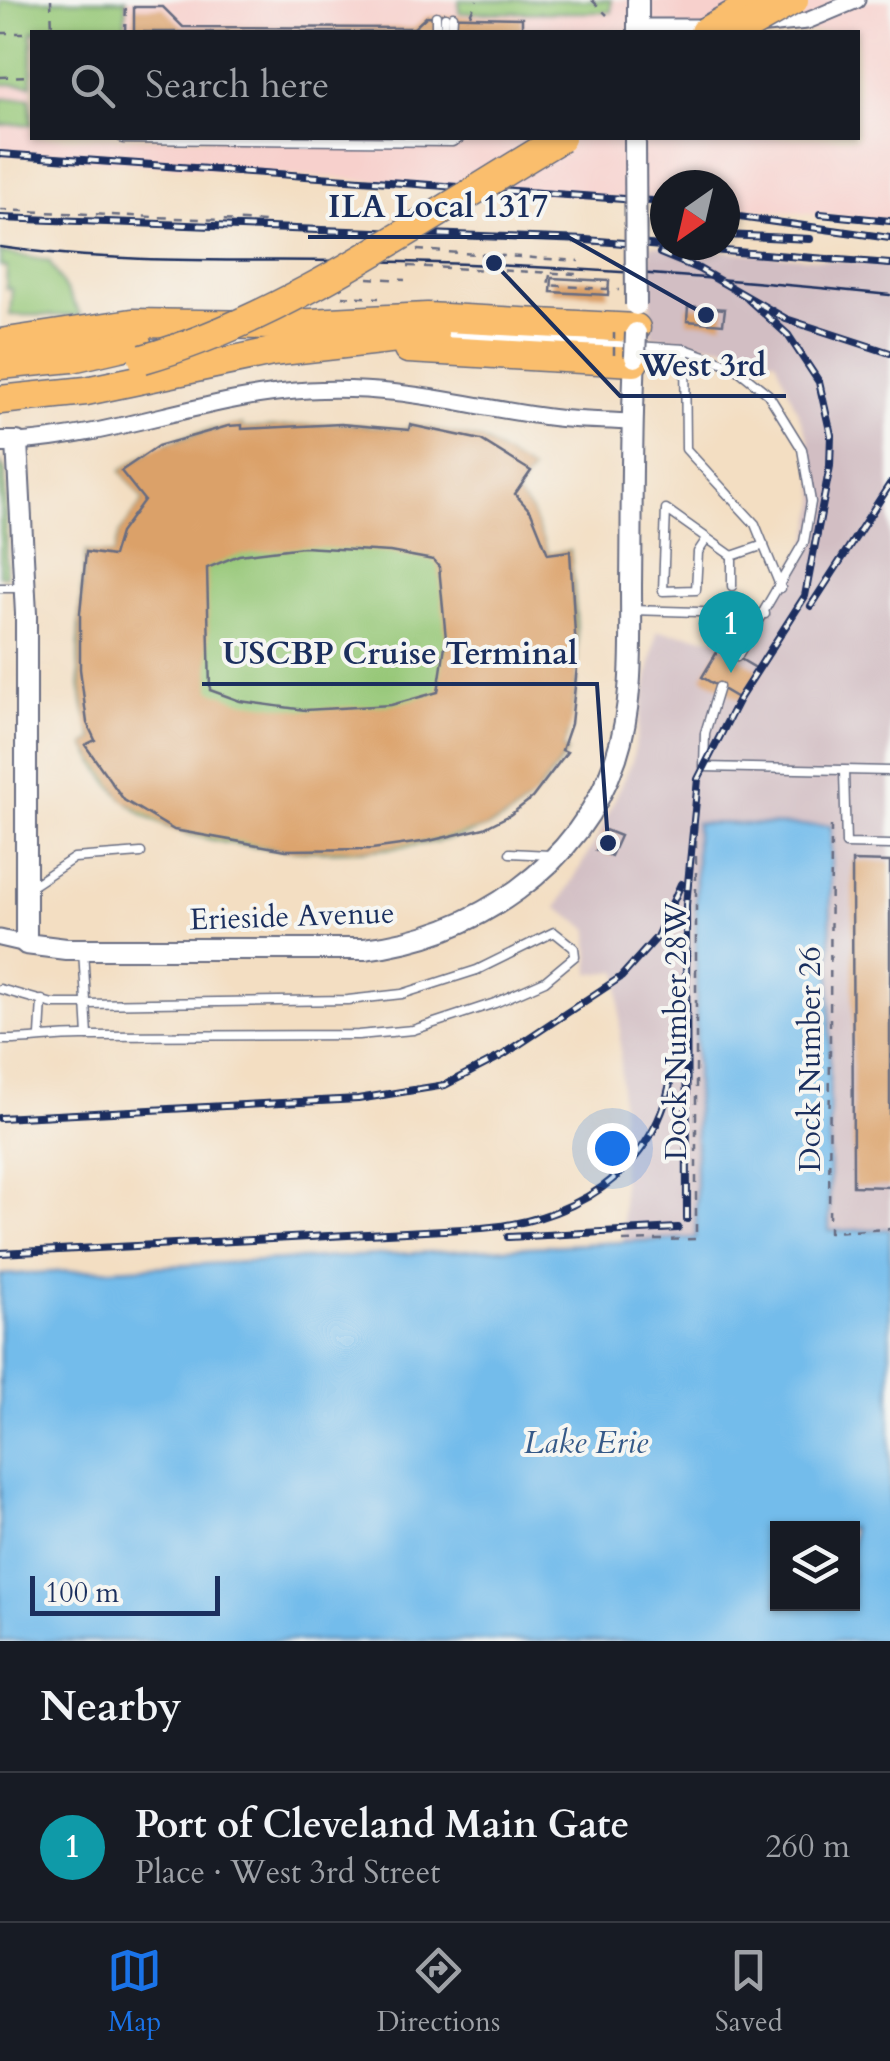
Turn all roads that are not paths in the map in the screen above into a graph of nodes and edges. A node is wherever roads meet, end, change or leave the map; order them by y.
1 (638, 0) edge
2 (759, 0) edge
3 (794, 0) edge
4 (857, 0) edge
5 (444, 16) junction
6 (437, 30) edge
7 (444, 30) edge
8 (451, 30) edge
9 (638, 30) edge
10 (707, 30) edge
11 (742, 30) edge
12 (233, 140) edge
13 (456, 140) edge
14 (524, 140) edge
15 (558, 140) edge
16 (635, 140) edge
17 (273, 325) junction
18 (630, 325) junction
19 (434, 334) junction
20 (0, 343) edge
21 (686, 349) junction
22 (296, 350) junction
23 (140, 351) junction
24 (628, 358) junction
25 (0, 365) edge
26 (0, 383) edge
27 (0, 400) edge
28 (632, 422) junction
29 (9, 442) edge
30 (706, 540) junction
31 (764, 545) junction
32 (732, 556) junction
33 (732, 586) dead end
34 (10, 588) edge
35 (781, 588) junction
36 (631, 610) junction
37 (765, 614) junction
38 (737, 657) dead end
39 (719, 687) dead end
40 (844, 771) junction
41 (890, 771) edge
42 (890, 845) edge
43 (141, 853) dead end
44 (510, 854) dead end
45 (557, 855) junction
46 (26, 890) junction
47 (0, 938) edge
48 (26, 944) junction
49 (82, 949) junction
50 (0, 989) edge
51 (42, 1000) junction
52 (87, 1004) junction
53 (40, 1035) junction
54 (88, 1036) junction
55 (0, 1040) edge

1 - 9 street
2 - 10 highway, bridge
3 - 11 highway, bridge
4 - 9 street
5 - 6 lane
5 - 7 lane
5 - 8 lane
12 - 13 lane
14 - 23 highway
15 - 23 highway, bridge
16 - 18 street, Erieside Avenue, bridge
17 - 18 highway
17 - 19 highway
17 - 20 highway
18 - 24 street, Erieside Avenue, bridge
19 - 21 lane
19 - 22 highway
21 - 31 lane
21 - 35 lane
22 - 24 highway
22 - 27 highway
23 - 25 highway
23 - 26 highway
24 - 28 street, Erieside Avenue
28 - 29 street
28 - 36 street, Erieside Avenue
29 - 34 street
30 - 30 lane
30 - 32 lane
31 - 32 lane
31 - 35 lane
32 - 33 lane
34 - 46 street
35 - 37 lane
36 - 37 lane
36 - 45 street, Erieside Avenue
37 - 38 lane
39 - 40 lane
40 - 41 lane
40 - 42 lane
43 - 46 lane
44 - 45 lane
45 - 49 street, Erieside Avenue
46 - 48 street
47 - 48 street, Erieside Avenue
48 - 49 street, Erieside Avenue
49 - 52 lane
50 - 51 lane
51 - 52 lane
51 - 53 lane
52 - 54 lane
52 - 54 lane
53 - 54 lane
53 - 55 lane

